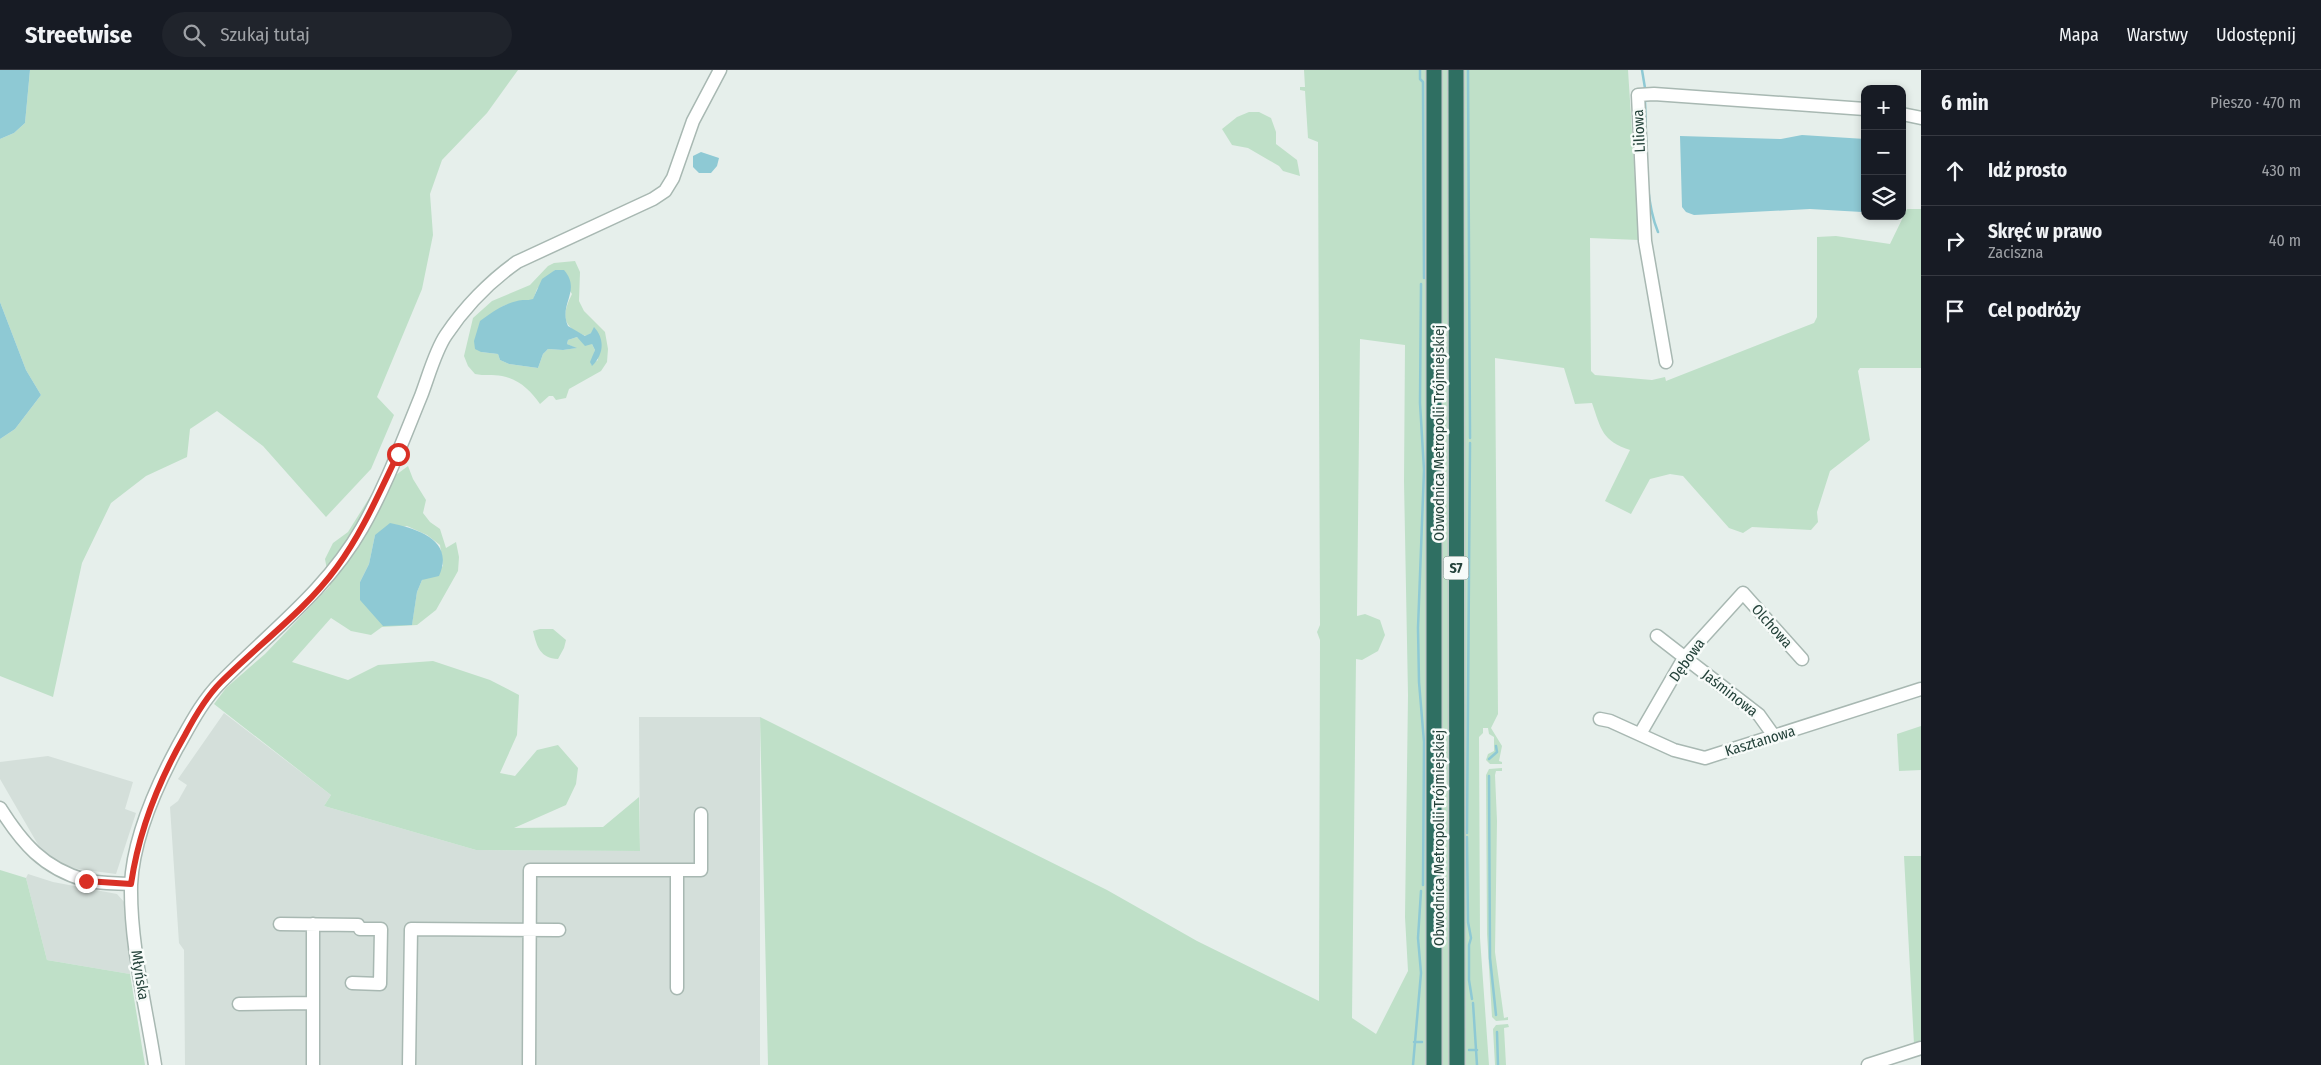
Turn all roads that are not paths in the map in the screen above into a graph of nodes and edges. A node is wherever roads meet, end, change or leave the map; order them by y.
1 (720, 70) edge
2 (1434, 70) edge
3 (1456, 70) edge
4 (1861, 109) edge
5 (1906, 115) edge
6 (1921, 118) edge
7 (1666, 362) dead end
8 (1743, 593) joint
9 (1657, 636) dead end
10 (1684, 658) junction
11 (1802, 659) dead end
12 (1921, 689) edge
13 (1600, 719) dead end
14 (1640, 734) junction
15 (1774, 736) junction
16 (0, 808) edge
17 (701, 814) dead end
18 (677, 870) junction
19 (131, 884) junction
20 (280, 924) dead end
21 (313, 924) junction
22 (530, 930) junction
23 (559, 930) dead end
24 (352, 983) dead end
25 (677, 988) dead end
26 (313, 1003) junction
27 (239, 1004) dead end
28 (1921, 1048) edge
29 (155, 1065) edge
30 (313, 1065) edge
31 (409, 1065) edge
32 (528, 1065) edge
33 (1434, 1065) edge
34 (1457, 1065) edge
35 (1868, 1065) edge

1 - 19 street, Młyńska
2 - 33 highway, Obwodnica Metropolii Trójmiejskiej / S7
3 - 34 highway, Obwodnica Metropolii Trójmiejskiej / S7
4 - 7 street, Liliowa
5 - 6 street
8 - 10 street, Dębowa
8 - 11 street, Olchowa
9 - 10 street, Jaśminowa
10 - 14 street, Dębowa
10 - 15 street, Jaśminowa
12 - 15 street, Kasztanowa
13 - 14 street, Kasztanowa
14 - 15 street, Kasztanowa
16 - 19 street
17 - 18 street
18 - 22 street
18 - 25 street
19 - 29 street, Młyńska
20 - 21 street
21 - 24 street
21 - 26 street
22 - 23 street
22 - 31 street
22 - 32 street
26 - 27 street
26 - 30 street
28 - 35 street

